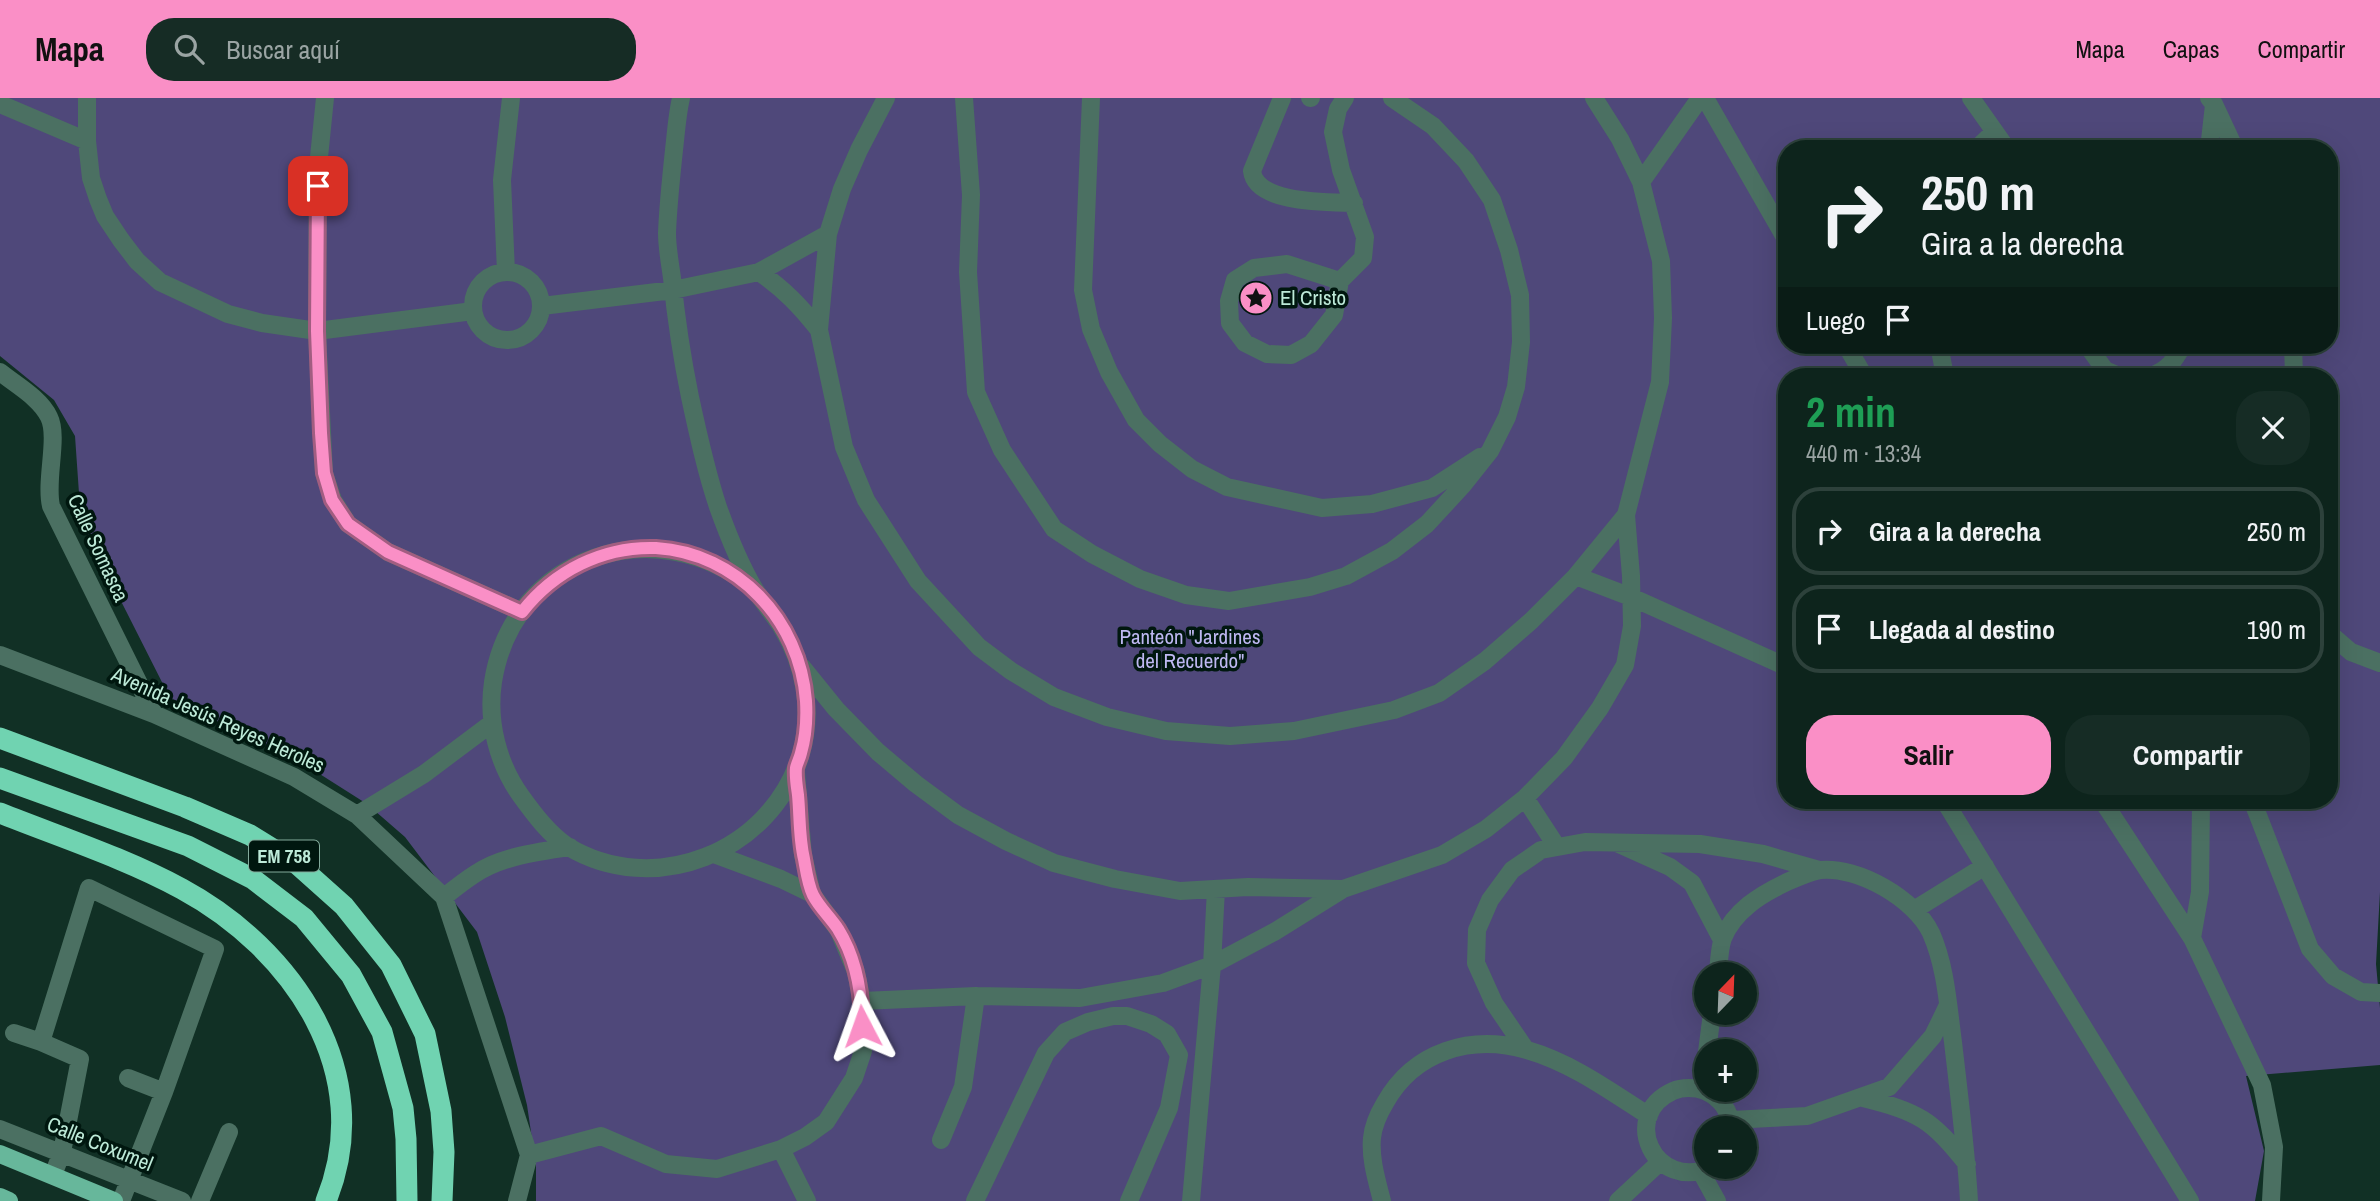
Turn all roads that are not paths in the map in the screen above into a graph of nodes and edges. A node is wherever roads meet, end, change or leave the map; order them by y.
1 (87, 98) edge
2 (325, 98) edge
3 (511, 98) edge
4 (681, 98) edge
5 (886, 98) edge
6 (964, 98) edge
7 (1091, 98) edge
8 (1282, 98) edge
9 (1345, 98) edge
10 (1392, 98) edge
11 (1594, 98) edge
12 (1700, 98) edge
13 (1705, 98) edge
14 (1971, 98) edge
15 (2212, 100) edge
16 (0, 103) edge
17 (1994, 132) junction
18 (1986, 140) edge
19 (2000, 140) edge
20 (2210, 140) edge
21 (2231, 140) edge
22 (87, 141) junction
23 (1641, 182) junction
24 (1354, 203) junction
25 (1778, 225) edge
26 (828, 234) junction
27 (506, 272) junction
28 (759, 272) junction
29 (1340, 281) junction
30 (673, 290) junction
31 (542, 306) junction
32 (473, 311) junction
33 (317, 331) junction
34 (819, 331) junction
35 (2177, 354) edge
36 (2166, 368) edge
37 (0, 372) edge
38 (1490, 451) junction
39 (1626, 515) junction
40 (1576, 576) junction
41 (754, 589) junction
42 (1631, 597) junction
43 (522, 612) junction
44 (2338, 641) edge
45 (0, 654) edge
46 (799, 663) junction
47 (1778, 663) edge
48 (2380, 663) edge
49 (154, 714) junction
50 (492, 723) junction
51 (0, 738) edge
52 (796, 769) junction
53 (0, 778) edge
54 (1525, 798) junction
55 (1950, 809) edge
56 (2108, 809) edge
57 (2201, 809) edge
58 (2256, 809) edge
59 (0, 813) edge
60 (357, 815) junction
61 (1613, 842) junction
62 (570, 847) junction
63 (1557, 847) junction
64 (714, 854) junction
65 (1985, 866) junction
66 (1821, 870) junction
67 (1216, 889) junction
68 (1343, 889) junction
69 (812, 894) junction
70 (443, 897) junction
71 (1914, 910) junction
72 (2192, 937) junction
73 (1722, 940) junction
74 (1719, 962) edge
75 (1212, 964) junction
76 (2380, 993) edge
77 (975, 996) junction
78 (862, 1001) junction
79 (1948, 1005) junction
80 (14, 1033) dead end
81 (41, 1042) junction
82 (1526, 1050) junction
83 (128, 1078) dead end
84 (1694, 1089) edge
85 (164, 1092) junction
86 (1863, 1098) junction
87 (1649, 1116) junction
88 (1757, 1121) edge
89 (0, 1129) edge
90 (229, 1132) dead end
91 (941, 1140) dead end
92 (781, 1149) junction
93 (62, 1152) junction
94 (0, 1154) edge
95 (529, 1156) junction
96 (1660, 1162) junction
97 (1967, 1164) junction
98 (1694, 1173) edge
99 (53, 1175) junction
100 (1710, 1179) edge
101 (130, 1181) junction
102 (0, 1197) edge
103 (9, 1201) edge
104 (114, 1201) edge
105 (121, 1201) edge
106 (182, 1201) edge
107 (201, 1201) edge
108 (326, 1201) edge
109 (407, 1201) edge
110 (442, 1201) edge
111 (517, 1201) edge
112 (807, 1201) edge
113 (975, 1201) edge
114 (1129, 1201) edge
115 (1191, 1201) edge
116 (1382, 1201) edge
117 (1618, 1201) edge
118 (1717, 1201) edge
119 (1969, 1201) edge
120 (2190, 1201) edge
121 (2271, 1201) edge

1 - 22 street
2 - 33 street
3 - 27 street
4 - 30 street
5 - 26 street
6 - 38 street
7 - 38 street
8 - 24 street
9 - 24 street
10 - 38 street
11 - 23 street
12 - 23 street
13 - 25 street
14 - 17 street
15 - 20 street
15 - 21 street
16 - 22 street
17 - 18 street
17 - 19 street
22 - 33 street
23 - 39 street
24 - 29 street
26 - 28 street
26 - 34 street
27 - 31 street
27 - 32 street
28 - 30 street
28 - 34 street
29 - 29 street
30 - 31 street
30 - 41 street
31 - 32 street
32 - 33 street
33 - 43 street
34 - 40 street
35 - 36 street
37 - 49 street, Calle Somasca
39 - 40 street
39 - 42 street
40 - 42 street
41 - 43 street
41 - 46 street
42 - 47 street
42 - 54 street
43 - 50 street
44 - 48 street
45 - 49 street, Avenida Jesús Reyes Heroles
46 - 52 street
46 - 67 street
49 - 60 street, Avenida Jesús Reyes Heroles
50 - 60 street
50 - 62 street
51 - 110 highway, EM 758
52 - 64 street
52 - 69 street
53 - 109 highway, EM 758
54 - 63 street
54 - 68 street
55 - 65 street
56 - 72 street
57 - 72 street
58 - 76 street
59 - 108 highway
60 - 70 street, Avenida Jesús Reyes Heroles
61 - 63 street
61 - 66 street
61 - 73 street
62 - 64 street
62 - 70 street
63 - 82 street
64 - 69 street
65 - 71 street
65 - 120 street
66 - 71 street
66 - 73 street
67 - 68 street
67 - 75 street
68 - 75 street
69 - 78 street
70 - 95 street, Avenida Jesús Reyes Heroles
71 - 79 street
72 - 121 street
73 - 74 street
75 - 77 street
75 - 115 street
77 - 78 street
77 - 91 street
78 - 92 street
79 - 86 street
79 - 97 street
80 - 81 street
81 - 85 street
81 - 93 street
82 - 87 street
82 - 116 street
83 - 85 street
84 - 87 street
85 - 101 street
86 - 88 street
86 - 97 street
87 - 96 street
89 - 93 street, Calle Coxumel
90 - 107 street
92 - 95 street
92 - 112 street
93 - 99 street
93 - 101 street, Calle Coxumel
94 - 99 main road
95 - 111 street
96 - 98 street
96 - 117 street
97 - 119 street
99 - 104 main road
100 - 118 street
101 - 105 street
101 - 106 street, Calle Coxumel
102 - 103 main road
113 - 114 street

